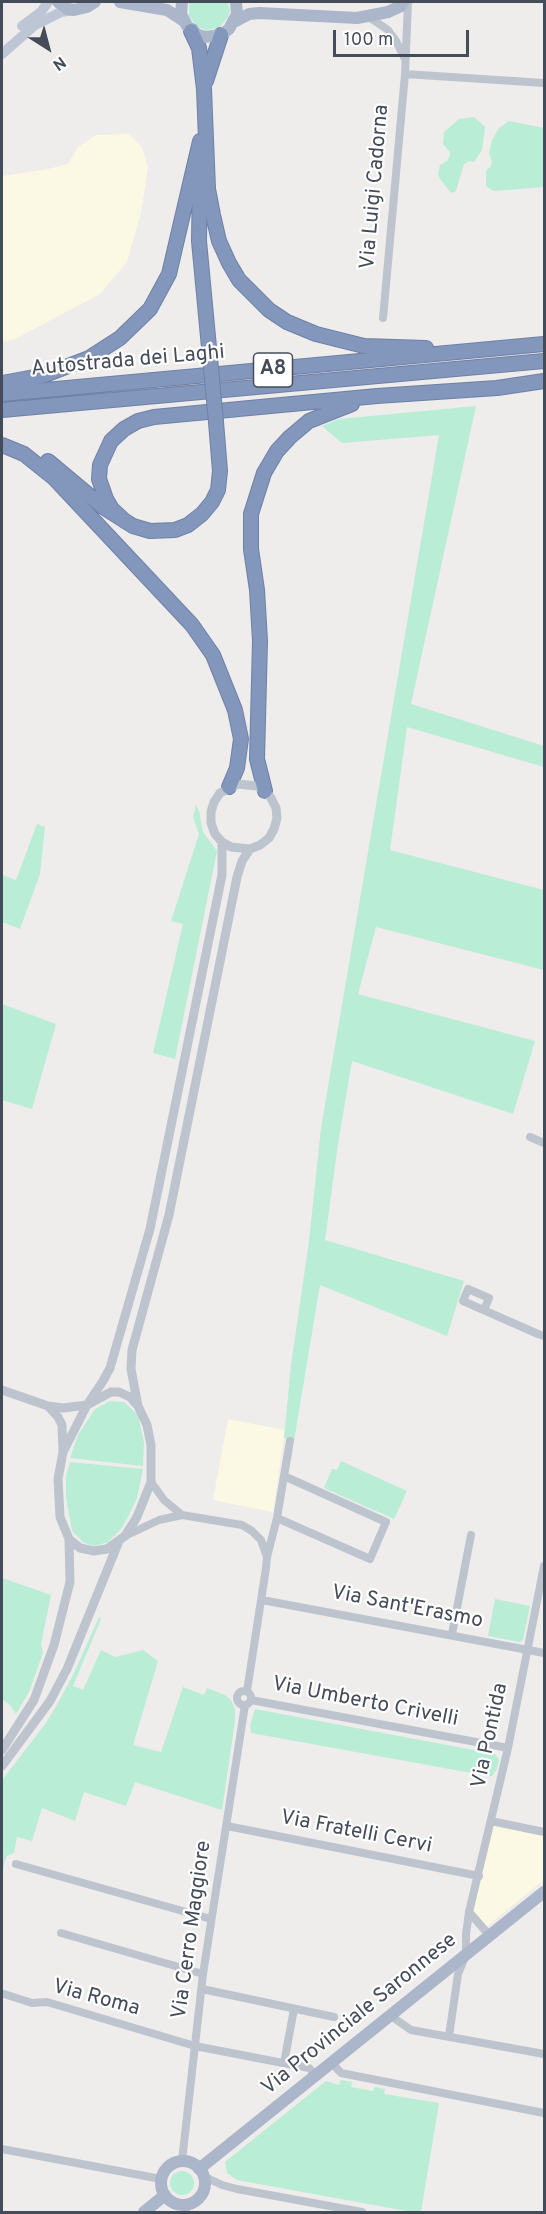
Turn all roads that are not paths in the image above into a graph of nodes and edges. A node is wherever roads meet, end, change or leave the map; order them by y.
1 (48, 2) edge
2 (58, 2) edge
3 (95, 2) edge
4 (120, 2) edge
5 (182, 2) edge
6 (236, 2) edge
7 (406, 2) edge
8 (74, 10) junction
9 (368, 16) junction
10 (234, 22) junction
11 (187, 26) junction
12 (221, 35) junction
13 (2, 44) edge
14 (2, 54) edge
15 (405, 59) junction
16 (405, 74) junction
17 (544, 83) edge
18 (204, 89) junction
19 (204, 124) junction
20 (383, 318) dead end
21 (544, 344) edge
22 (482, 349) junction
23 (544, 361) edge
24 (544, 381) edge
25 (2, 383) edge
26 (443, 392) junction
27 (2, 394) edge
28 (2, 410) edge
29 (2, 438) edge
30 (2, 445) edge
31 (126, 522) junction
32 (229, 787) junction
33 (265, 791) junction
34 (222, 842) junction
35 (250, 849) junction
36 (530, 1137) dead end
37 (544, 1143) edge
38 (484, 1310) dead end
39 (544, 1336) edge
40 (2, 1390) edge
41 (87, 1405) junction
42 (48, 1406) junction
43 (138, 1406) junction
44 (290, 1441) dead end
45 (63, 1452) junction
46 (284, 1476) junction
47 (151, 1480) junction
48 (182, 1515) junction
49 (277, 1518) junction
50 (471, 1535) dead end
51 (69, 1539) junction
52 (122, 1539) junction
53 (267, 1557) junction
54 (544, 1566) edge
55 (262, 1600) junction
56 (452, 1634) junction
57 (526, 1650) junction
58 (544, 1653) edge
59 (247, 1690) junction
60 (248, 1703) junction
61 (508, 1748) junction
62 (2, 1750) edge
63 (2, 1766) edge
64 (491, 1821) junction
65 (227, 1826) junction
66 (544, 1832) edge
67 (16, 1864) dead end
68 (479, 1876) junction
69 (544, 1892) edge
70 (469, 1912) junction
71 (211, 1919) junction
72 (61, 1933) dead end
73 (490, 1936) junction
74 (466, 1955) junction
75 (203, 1974) junction
76 (201, 1989) junction
77 (4, 1994) dead end
78 (294, 2009) junction
79 (391, 2016) junction
80 (334, 2017) dead end
81 (450, 2036) junction
82 (195, 2046) junction
83 (544, 2054) edge
84 (284, 2063) junction
85 (332, 2063) junction
86 (316, 2075) junction
87 (544, 2113) edge
88 (2, 2149) edge
89 (182, 2161) junction
90 (201, 2172) junction
91 (161, 2179) junction
92 (165, 2195) junction
93 (185, 2209) edge
94 (144, 2212) edge
95 (362, 2212) edge

1 - 13 main road
2 - 8 main road
3 - 8 main road
4 - 11 main road
5 - 11 main road
6 - 10 main road
7 - 9 main road
7 - 15 street, Via Luigi Cadorna
8 - 14 main road
9 - 10 main road
9 - 15 street, Via Luigi Cadorna
10 - 12 main road
11 - 12 main road
11 - 18 highway
12 - 18 highway
15 - 16 street, Via Luigi Cadorna
16 - 17 street
16 - 20 street, Via Luigi Cadorna
18 - 19 highway
19 - 22 highway
19 - 25 highway
19 - 31 highway, bridge
21 - 22 highway, Autostrada dei Laghi / A8
22 - 27 highway, Autostrada dei Laghi / A8
23 - 28 highway, Autostrada dei Laghi / A8
24 - 26 highway
26 - 31 highway
26 - 33 highway
29 - 31 highway
30 - 32 highway
32 - 33 street
32 - 34 street
33 - 35 street
34 - 35 street
34 - 41 street
35 - 43 street
36 - 37 street
38 - 39 street
40 - 42 street
41 - 42 street
41 - 43 street
41 - 45 street
42 - 45 street
43 - 47 street
44 - 46 street
45 - 51 street
46 - 49 street
46 - 49 street
47 - 48 street
47 - 52 street
48 - 52 street
48 - 53 street
49 - 53 street
50 - 56 street
51 - 52 street
51 - 62 street
52 - 63 street
53 - 55 street
54 - 57 street, Via Pontida
55 - 56 street, Via Sant'Erasmo
55 - 59 street
56 - 57 street, Via Sant'Erasmo
57 - 58 street, Via Sant'Erasmo
57 - 61 street, Via Pontida
59 - 60 street
59 - 60 street
60 - 61 street, Via Umberto Crivelli
60 - 65 street, Via Cerro Maggiore
61 - 64 street, Via Pontida
64 - 66 street
64 - 68 street, Via Pontida
65 - 68 street, Via Fratelli Cervi
65 - 71 street, Via Cerro Maggiore
67 - 71 street
68 - 70 street, Via Pontida
69 - 73 main road, Via Provinciale Saronnese
70 - 73 street
70 - 74 street, Via Pontida
71 - 75 street, Via Cerro Maggiore
72 - 75 street
73 - 74 main road, Via Provinciale Saronnese
74 - 79 main road, Via Provinciale Saronnese
74 - 81 street, Via Pontida
75 - 76 street, Via Cerro Maggiore
76 - 78 street
76 - 82 street, Via Cerro Maggiore
77 - 82 street, Via Roma
78 - 80 street
78 - 84 street
79 - 81 street
79 - 85 main road, Via Provinciale Saronnese
81 - 83 street
82 - 84 street, Via Roma
82 - 89 street, Via Cerro Maggiore
84 - 86 street, Via Roma
85 - 86 main road, Via Provinciale Saronnese
85 - 87 street
86 - 90 main road, Via Provinciale Saronnese
88 - 91 street
89 - 90 main road
89 - 91 main road
90 - 93 main road
90 - 95 street
91 - 92 main road
92 - 93 main road
92 - 94 main road

